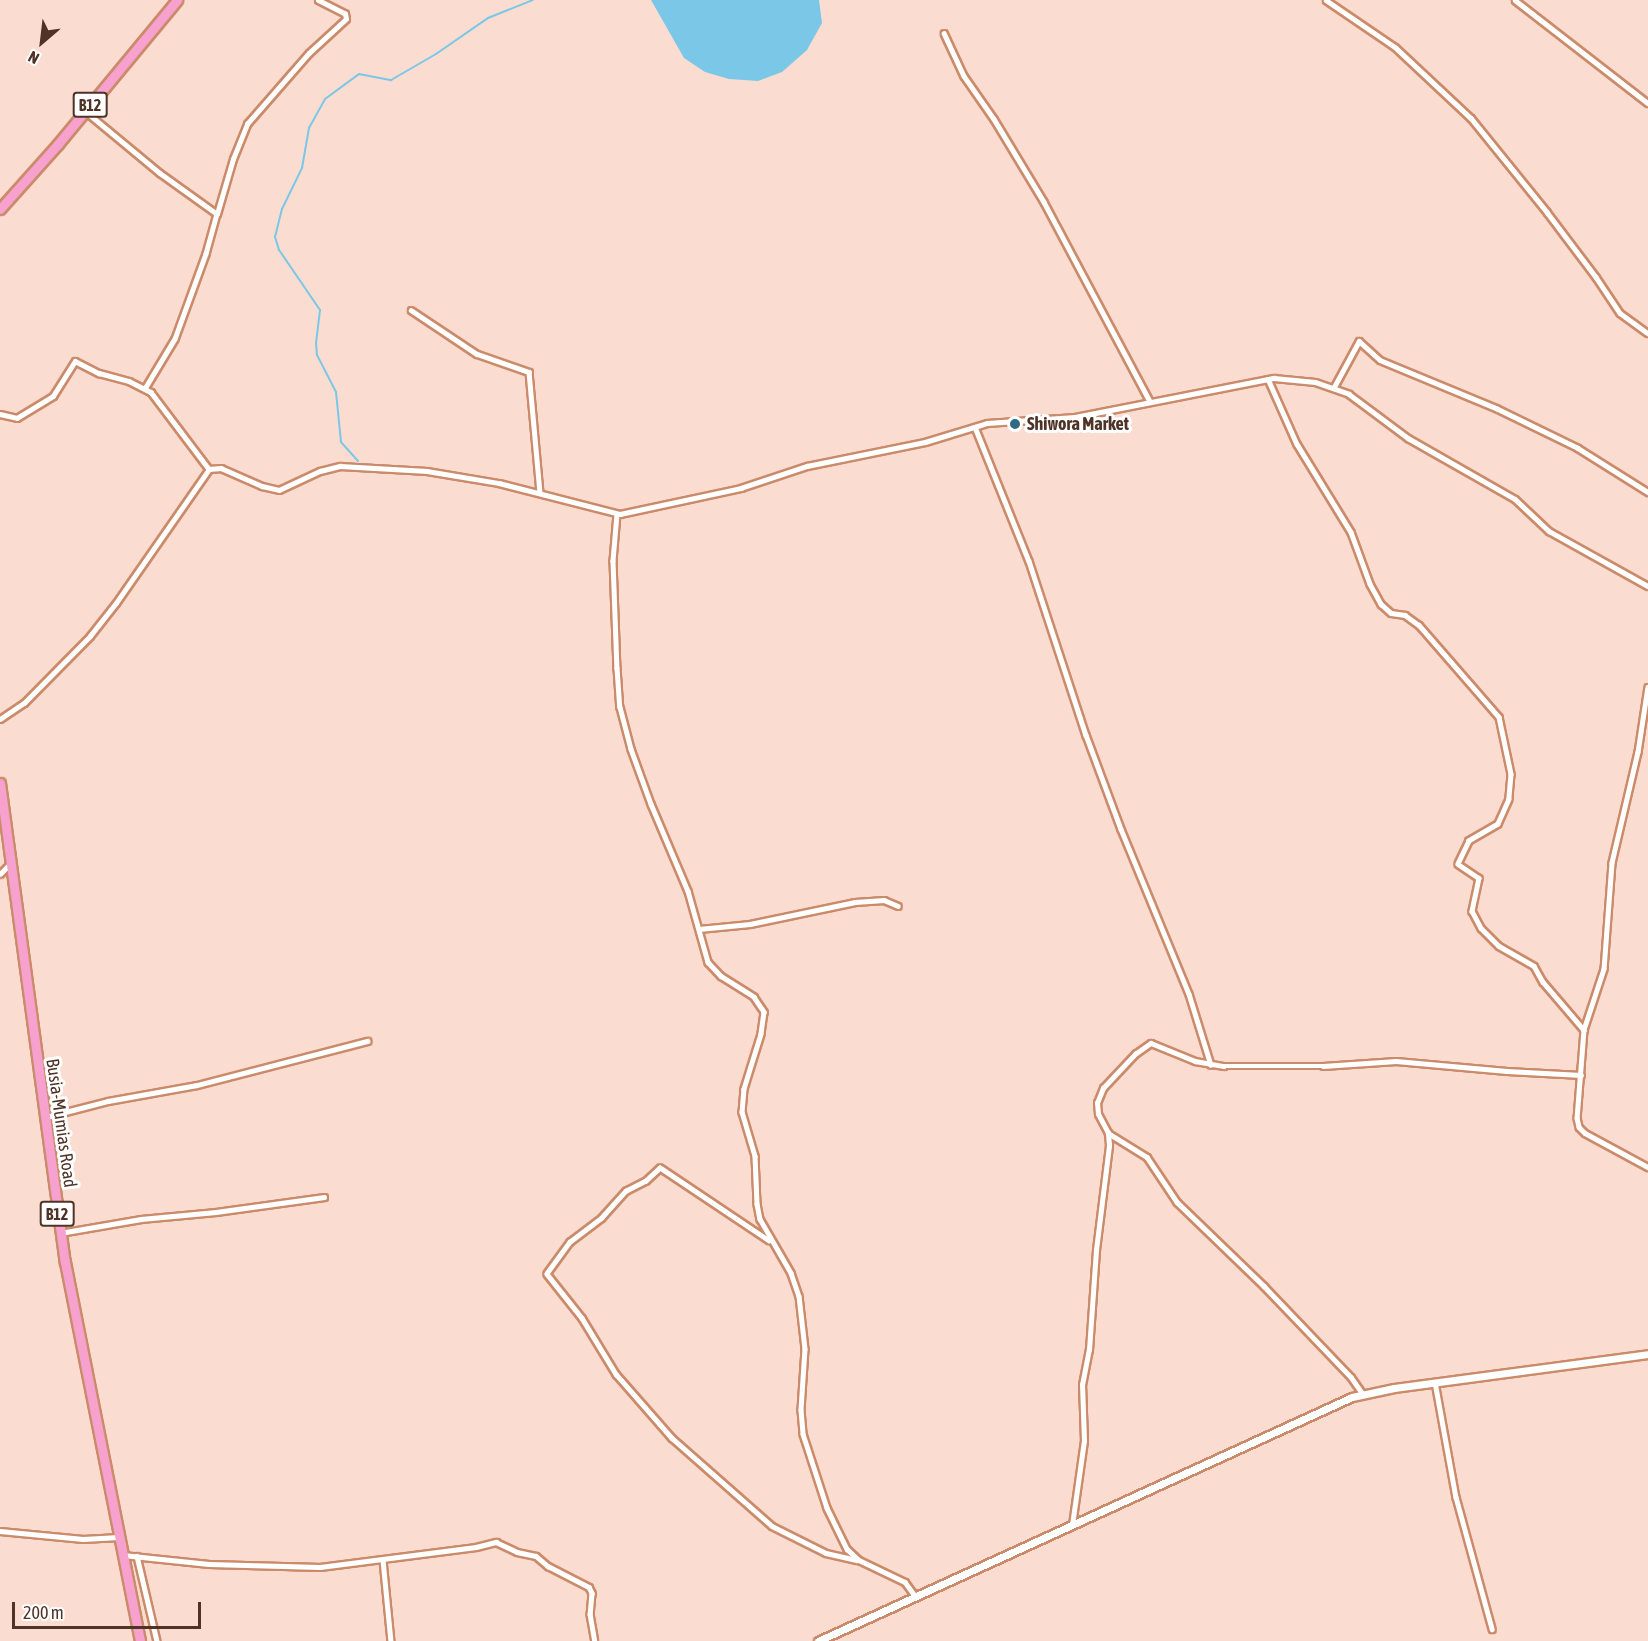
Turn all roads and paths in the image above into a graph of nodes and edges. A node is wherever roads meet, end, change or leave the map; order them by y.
1 (177, 0) edge
2 (318, 0) edge
3 (1326, 0) edge
4 (1515, 0) edge
5 (944, 33) dead end
6 (1648, 103) edge
7 (85, 111) junction
8 (0, 209) edge
9 (217, 214) junction
10 (411, 310) dead end
11 (1648, 333) edge
12 (1268, 380) junction
13 (1334, 387) junction
14 (145, 389) junction
15 (1150, 401) junction
16 (0, 414) edge
17 (975, 427) junction
18 (209, 469) junction
19 (1648, 492) edge
20 (540, 493) junction
21 (617, 514) junction
22 (1648, 586) edge
23 (1648, 687) edge
24 (0, 719) edge
25 (0, 783) edge
26 (10, 864) junction
27 (0, 874) edge
28 (898, 906) dead end
29 (699, 929) junction
30 (1584, 1030) junction
31 (367, 1041) dead end
32 (1211, 1065) junction
33 (1581, 1075) junction
34 (44, 1117) junction
35 (1108, 1133) junction
36 (1648, 1167) edge
37 (324, 1197) dead end
38 (60, 1233) junction
39 (771, 1242) junction
40 (1648, 1354) edge
41 (1435, 1382) junction
42 (1363, 1394) junction
43 (1072, 1525) junction
44 (0, 1531) edge
45 (120, 1537) junction
46 (123, 1555) junction
47 (137, 1556) junction
48 (382, 1560) junction
49 (859, 1560) junction
50 (915, 1596) junction
51 (1492, 1629) dead end
52 (140, 1641) edge
53 (157, 1641) edge
54 (391, 1641) edge
55 (595, 1641) edge
56 (818, 1641) edge

1 - 7 highway, B12
2 - 9 street
3 - 11 street
4 - 6 street
5 - 15 street
7 - 8 highway, B12
7 - 9 street
9 - 14 street
10 - 20 street
12 - 13 street
12 - 15 street
12 - 30 street
13 - 19 street
13 - 22 street
14 - 16 street
14 - 18 street
15 - 17 street
17 - 21 street
17 - 32 street
18 - 20 street
18 - 24 street
20 - 21 street
21 - 29 street
23 - 30 street
25 - 26 highway, Busia-Mumias Road / B12
26 - 27 street
26 - 34 highway, Busia-Mumias Road / B12
28 - 29 street
29 - 39 street
30 - 33 street
31 - 34 street
32 - 33 street
32 - 35 street
33 - 36 street
34 - 38 highway, Busia-Mumias Road / B12
35 - 42 street
35 - 43 street
37 - 38 street
38 - 45 highway, Busia-Mumias Road / B12
39 - 49 street
39 - 49 street
40 - 41 street
41 - 42 street
41 - 51 street
42 - 43 street
43 - 50 street
44 - 45 street
45 - 46 highway, Busia-Mumias Road / B12
46 - 47 street
46 - 52 highway, Busia-Mumias Road / B12
47 - 48 street
47 - 53 street
48 - 54 street
48 - 55 street
49 - 50 street
50 - 56 street

